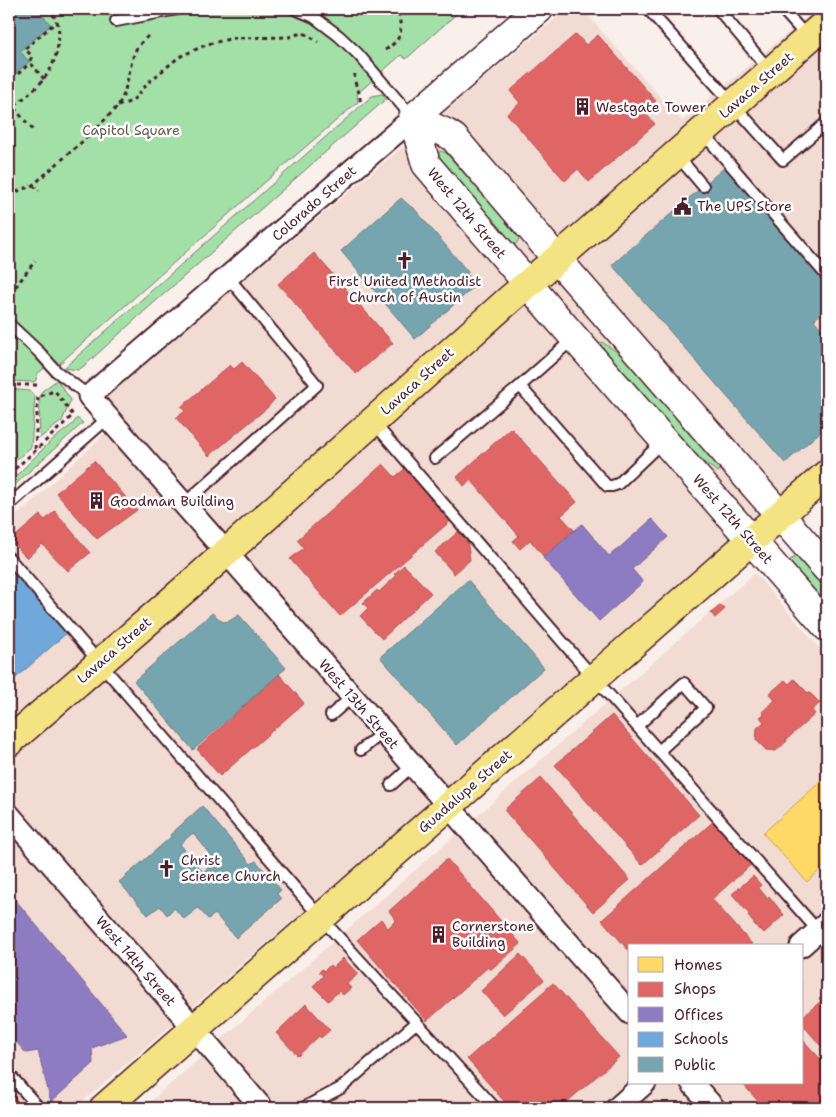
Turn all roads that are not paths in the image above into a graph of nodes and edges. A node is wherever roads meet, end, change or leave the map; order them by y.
1 (178, 9) edge
2 (295, 9) edge
3 (539, 9) edge
4 (648, 9) edge
5 (718, 9) edge
6 (782, 9) edge
7 (116, 20) dead end
8 (818, 30) edge
9 (770, 72) junction
10 (733, 105) junction
11 (413, 118) junction
12 (827, 122) edge
13 (702, 132) junction
14 (676, 154) junction
15 (703, 186) dead end
16 (558, 259) junction
17 (827, 276) edge
18 (228, 277) junction
19 (528, 284) junction
20 (9, 324) edge
21 (575, 338) junction
22 (520, 386) junction
23 (89, 396) junction
24 (108, 418) junction
25 (372, 421) junction
26 (664, 440) junction
27 (435, 458) dead end
28 (827, 474) edge
29 (184, 504) junction
30 (9, 505) edge
31 (780, 515) junction
32 (752, 540) junction
33 (226, 553) junction
34 (9, 558) edge
35 (827, 569) edge
36 (827, 627) edge
37 (100, 663) junction
38 (594, 678) junction
39 (353, 696) junction
40 (331, 715) dead end
41 (637, 726) junction
42 (383, 732) junction
43 (9, 742) edge
44 (361, 750) dead end
45 (659, 751) junction
46 (413, 766) junction
47 (391, 785) dead end
48 (448, 806) junction
49 (9, 815) edge
50 (321, 918) junction
51 (824, 932) edge
52 (804, 944) edge
53 (628, 1011) edge
54 (416, 1022) junction
55 (194, 1029) junction
56 (9, 1074) edge
57 (644, 1084) edge
58 (693, 1084) edge
59 (39, 1108) edge
60 (104, 1108) edge
61 (262, 1108) edge
62 (303, 1108) edge
63 (494, 1108) edge
64 (617, 1108) edge
65 (714, 1108) edge

1 - 7 lane
2 - 11 lane
3 - 11 main road, Colorado Street
4 - 10 lane
5 - 9 lane
6 - 8 lane
8 - 9 main road, Lavaca Street
9 - 10 main road, Lavaca Street
10 - 12 lane
10 - 13 main road, Lavaca Street
11 - 16 main road
11 - 18 street, Colorado Street
11 - 19 main road, West 12th Street
13 - 14 main road, Lavaca Street
13 - 17 lane
14 - 15 lane
14 - 16 main road, Lavaca Street
16 - 19 main road, Lavaca Street
16 - 31 main road
18 - 23 street, Colorado Street
18 - 29 lane
19 - 21 main road, West 12th Street
19 - 25 main road, Lavaca Street
20 - 23 lane
21 - 22 lane
21 - 26 main road, West 12th Street
22 - 26 lane
22 - 27 lane
23 - 24 street, West 13th Street
24 - 29 street, West 13th Street
24 - 30 lane
25 - 33 main road, Lavaca Street
25 - 38 lane
26 - 32 main road, West 12th Street
28 - 31 main road, Guadalupe Street
29 - 33 street, West 13th Street
31 - 32 main road, Guadalupe Street
31 - 35 main road
32 - 36 main road, West 12th Street
32 - 38 main road, Guadalupe Street
33 - 37 main road, Lavaca Street
33 - 39 street, West 13th Street
34 - 37 lane
37 - 43 main road, Lavaca Street
37 - 50 lane
38 - 41 lane
38 - 48 main road, Guadalupe Street
39 - 40 lane
39 - 42 street, West 13th Street
41 - 45 lane
41 - 45 lane
42 - 44 lane
42 - 46 street, West 13th Street
45 - 51 lane
46 - 47 lane
46 - 48 street, West 13th Street
48 - 50 main road, Guadalupe Street
48 - 53 street, West 13th Street
49 - 55 street, West 14th Street
50 - 54 lane
50 - 55 main road, Guadalupe Street
51 - 52 street
54 - 62 lane
54 - 63 lane
55 - 60 main road, Guadalupe Street
55 - 61 street, West 14th Street
56 - 59 lane
57 - 64 street
58 - 65 street

